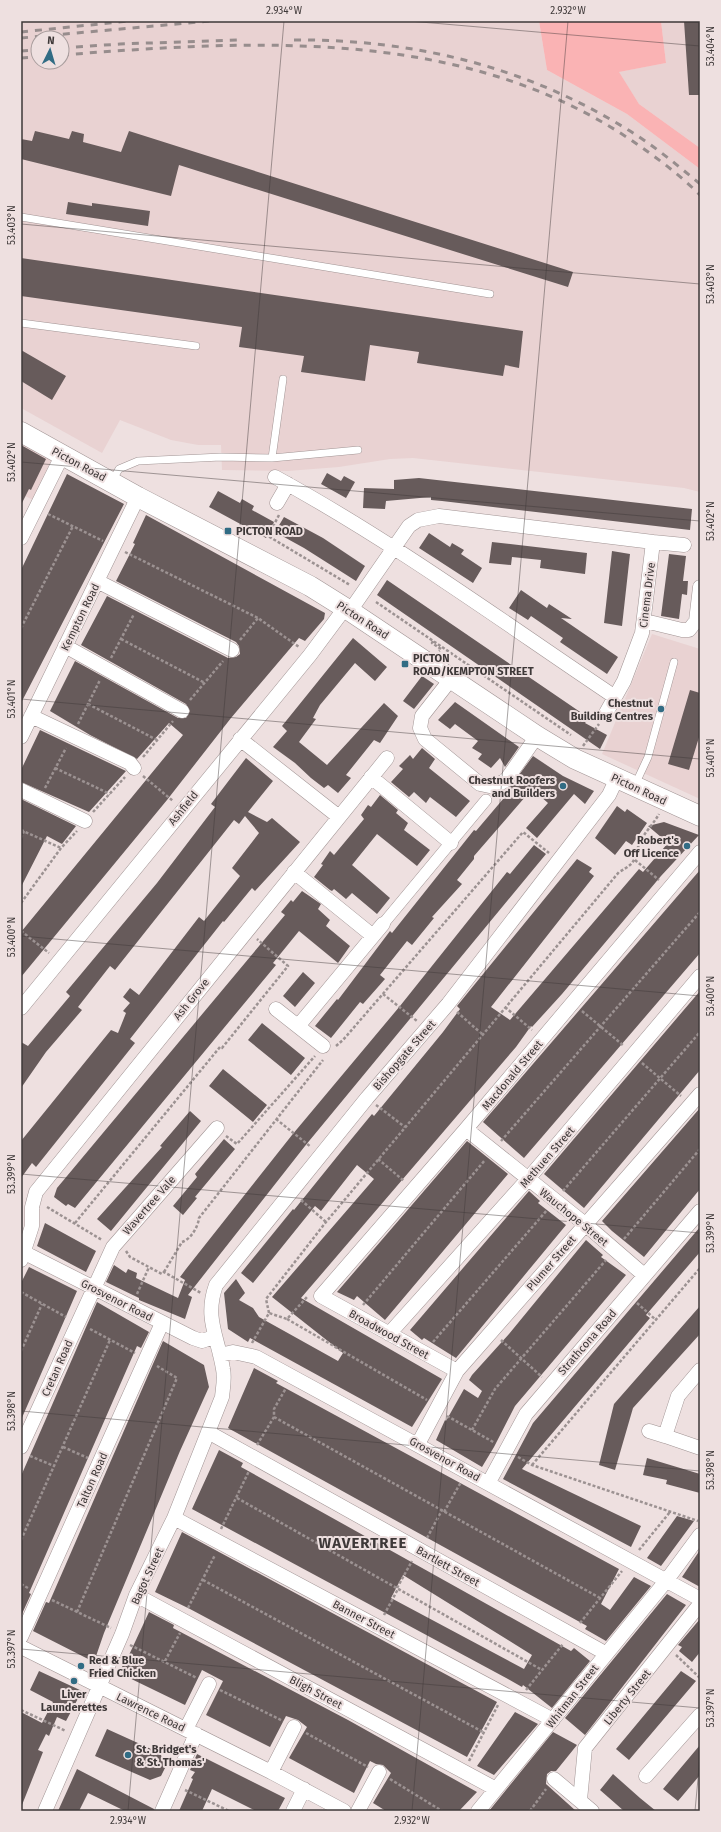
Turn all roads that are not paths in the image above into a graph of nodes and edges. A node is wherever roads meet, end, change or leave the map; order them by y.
1 (21, 217) edge
2 (490, 294) dead end
3 (21, 323) edge
4 (196, 346) dead end
5 (283, 379) dead end
6 (21, 432) edge
7 (358, 450) dead end
8 (62, 456) junction
9 (272, 458) junction
10 (111, 482) junction
11 (138, 497) junction
12 (277, 503) road end
13 (21, 538) edge
14 (653, 542) junction
15 (684, 545) dead end
16 (393, 547) junction
17 (98, 581) junction
18 (700, 587) edge
19 (348, 610) junction
20 (645, 620) junction
21 (65, 646) junction
22 (232, 650) dead end
23 (674, 662) dead end
24 (451, 679) junction
25 (615, 697) junction
26 (182, 711) dead end
27 (606, 713) road end
28 (31, 716) junction
29 (537, 736) junction
30 (21, 737) edge
31 (240, 739) junction
32 (386, 758) dead end
33 (134, 768) road end
34 (371, 777) junction
35 (617, 778) junction
36 (634, 787) junction
37 (21, 790) edge
38 (486, 800) dead end
39 (700, 816) edge
40 (339, 817) junction
41 (85, 821) dead end
42 (451, 843) junction
43 (700, 852) edge
44 (294, 872) junction
45 (383, 924) joint
46 (373, 936) junction
47 (700, 976) edge
48 (21, 1008) edge
49 (276, 1009) dead end
50 (299, 1025) junction
51 (328, 1050) road end
52 (700, 1094) edge
53 (216, 1128) road end
54 (466, 1128) junction
55 (528, 1179) junction
56 (700, 1211) edge
57 (585, 1224) junction
58 (22, 1254) edge
59 (644, 1275) junction
60 (92, 1288) junction
61 (321, 1296) joint
62 (162, 1323) junction
63 (390, 1334) junction
64 (214, 1337) junction
65 (220, 1355) junction
66 (700, 1370) edge
67 (457, 1372) junction
68 (649, 1431) dead end
69 (208, 1432) junction
70 (664, 1436) junction
71 (418, 1444) junction
72 (700, 1448) edge
73 (24, 1451) edge
74 (489, 1482) junction
75 (174, 1518) junction
76 (700, 1535) edge
77 (666, 1581) junction
78 (136, 1595) junction
79 (700, 1599) edge
80 (700, 1604) edge
81 (21, 1637) edge
82 (21, 1647) edge
83 (605, 1653) junction
84 (209, 1684) dead end
85 (99, 1686) junction
86 (700, 1715) edge
87 (553, 1720) junction
88 (294, 1727) dead end
89 (191, 1732) junction
90 (271, 1772) junction
91 (379, 1772) dead end
92 (646, 1776) dead end
93 (554, 1779) road end
94 (304, 1789) junction
95 (496, 1789) junction
96 (580, 1800) junction
97 (45, 1811) edge
98 (162, 1811) edge
99 (294, 1811) edge
100 (344, 1811) edge
101 (358, 1811) edge
102 (478, 1811) edge
103 (592, 1811) edge

1 - 2 lane
3 - 4 lane
5 - 9 lane
6 - 8 main road, Picton Road
7 - 9 lane
8 - 10 main road, Picton Road
8 - 13 street
9 - 10 lane
10 - 11 main road, Picton Road
11 - 17 street, Kempton Road
11 - 19 main road, Picton Road
12 - 16 street
14 - 15 street
14 - 16 street
14 - 20 street, Cinema Drive
16 - 19 street
16 - 25 street
17 - 21 street, Kempton Road
17 - 22 street
18 - 20 street
19 - 24 main road, Picton Road
19 - 31 street, Ashfield
20 - 25 street, Cinema Drive
21 - 26 street
21 - 28 street, Kempton Road
23 - 36 lane
24 - 29 main road, Picton Road
24 - 29 street
25 - 27 street, Cinema Drive
28 - 30 street, Kempton Road
28 - 33 street
29 - 35 main road, Picton Road
31 - 40 street
31 - 48 street, Ashfield
32 - 34 street, Ash Grove
34 - 40 street, Ash Grove
34 - 42 street
35 - 36 main road, Picton Road
35 - 64 street, Bishopgate Street
36 - 39 main road, Picton Road
37 - 41 street
38 - 42 street
40 - 44 street, Ash Grove
42 - 45 street
43 - 54 street, Macdonald Street
44 - 46 street
44 - 58 street, Ash Grove
45 - 46 street
46 - 50 street
47 - 55 street, Methuen Street
49 - 50 street
50 - 51 street
52 - 57 street, Plumer Street
53 - 60 street, Wavertree Vale
54 - 55 street, Wauchope Street
54 - 61 street, Macdonald Street
55 - 57 street, Wauchope Street
55 - 63 street, Methuen Street
56 - 59 street, Strathcona Road
57 - 59 street, Wauchope Street
57 - 67 street, Plumer Street
58 - 60 street, Grosvenor Road
59 - 74 street, Strathcona Road
60 - 62 street, Grosvenor Road
60 - 73 street, Cretan Road
61 - 63 street, Broadwood Street
62 - 64 street, Grosvenor Road
62 - 81 street, Talton Road
63 - 67 street, Broadwood Street
64 - 65 street, Bagot Street
65 - 69 street, Bagot Street
65 - 71 street, Grosvenor Road
66 - 70 street
67 - 71 street, Plumer Street
68 - 70 street
69 - 75 street, Bagot Street
69 - 83 street, Bartlett Street
70 - 72 street
71 - 74 street, Grosvenor Road
74 - 77 street, Grosvenor Road
75 - 78 street, Bagot Street
75 - 87 street, Banner Street
76 - 77 street, Whitman Street
77 - 79 street, Grosvenor Road
77 - 83 street, Whitman Street
78 - 85 street, Bagot Street
78 - 95 street, Bligh Street
80 - 96 street, Liberty Street
82 - 85 street, Lawrence Road
83 - 87 street, Whitman Street
84 - 89 street
85 - 89 street, Lawrence Road
85 - 97 street, Bagot Street
86 - 92 street
87 - 95 street, Whitman Street
88 - 90 street
89 - 90 street, Lawrence Road
89 - 98 street
90 - 94 street, Lawrence Road
91 - 101 street
93 - 96 street
94 - 99 street
94 - 100 street, Lawrence Road
95 - 102 street, Whitman Street
96 - 103 street

